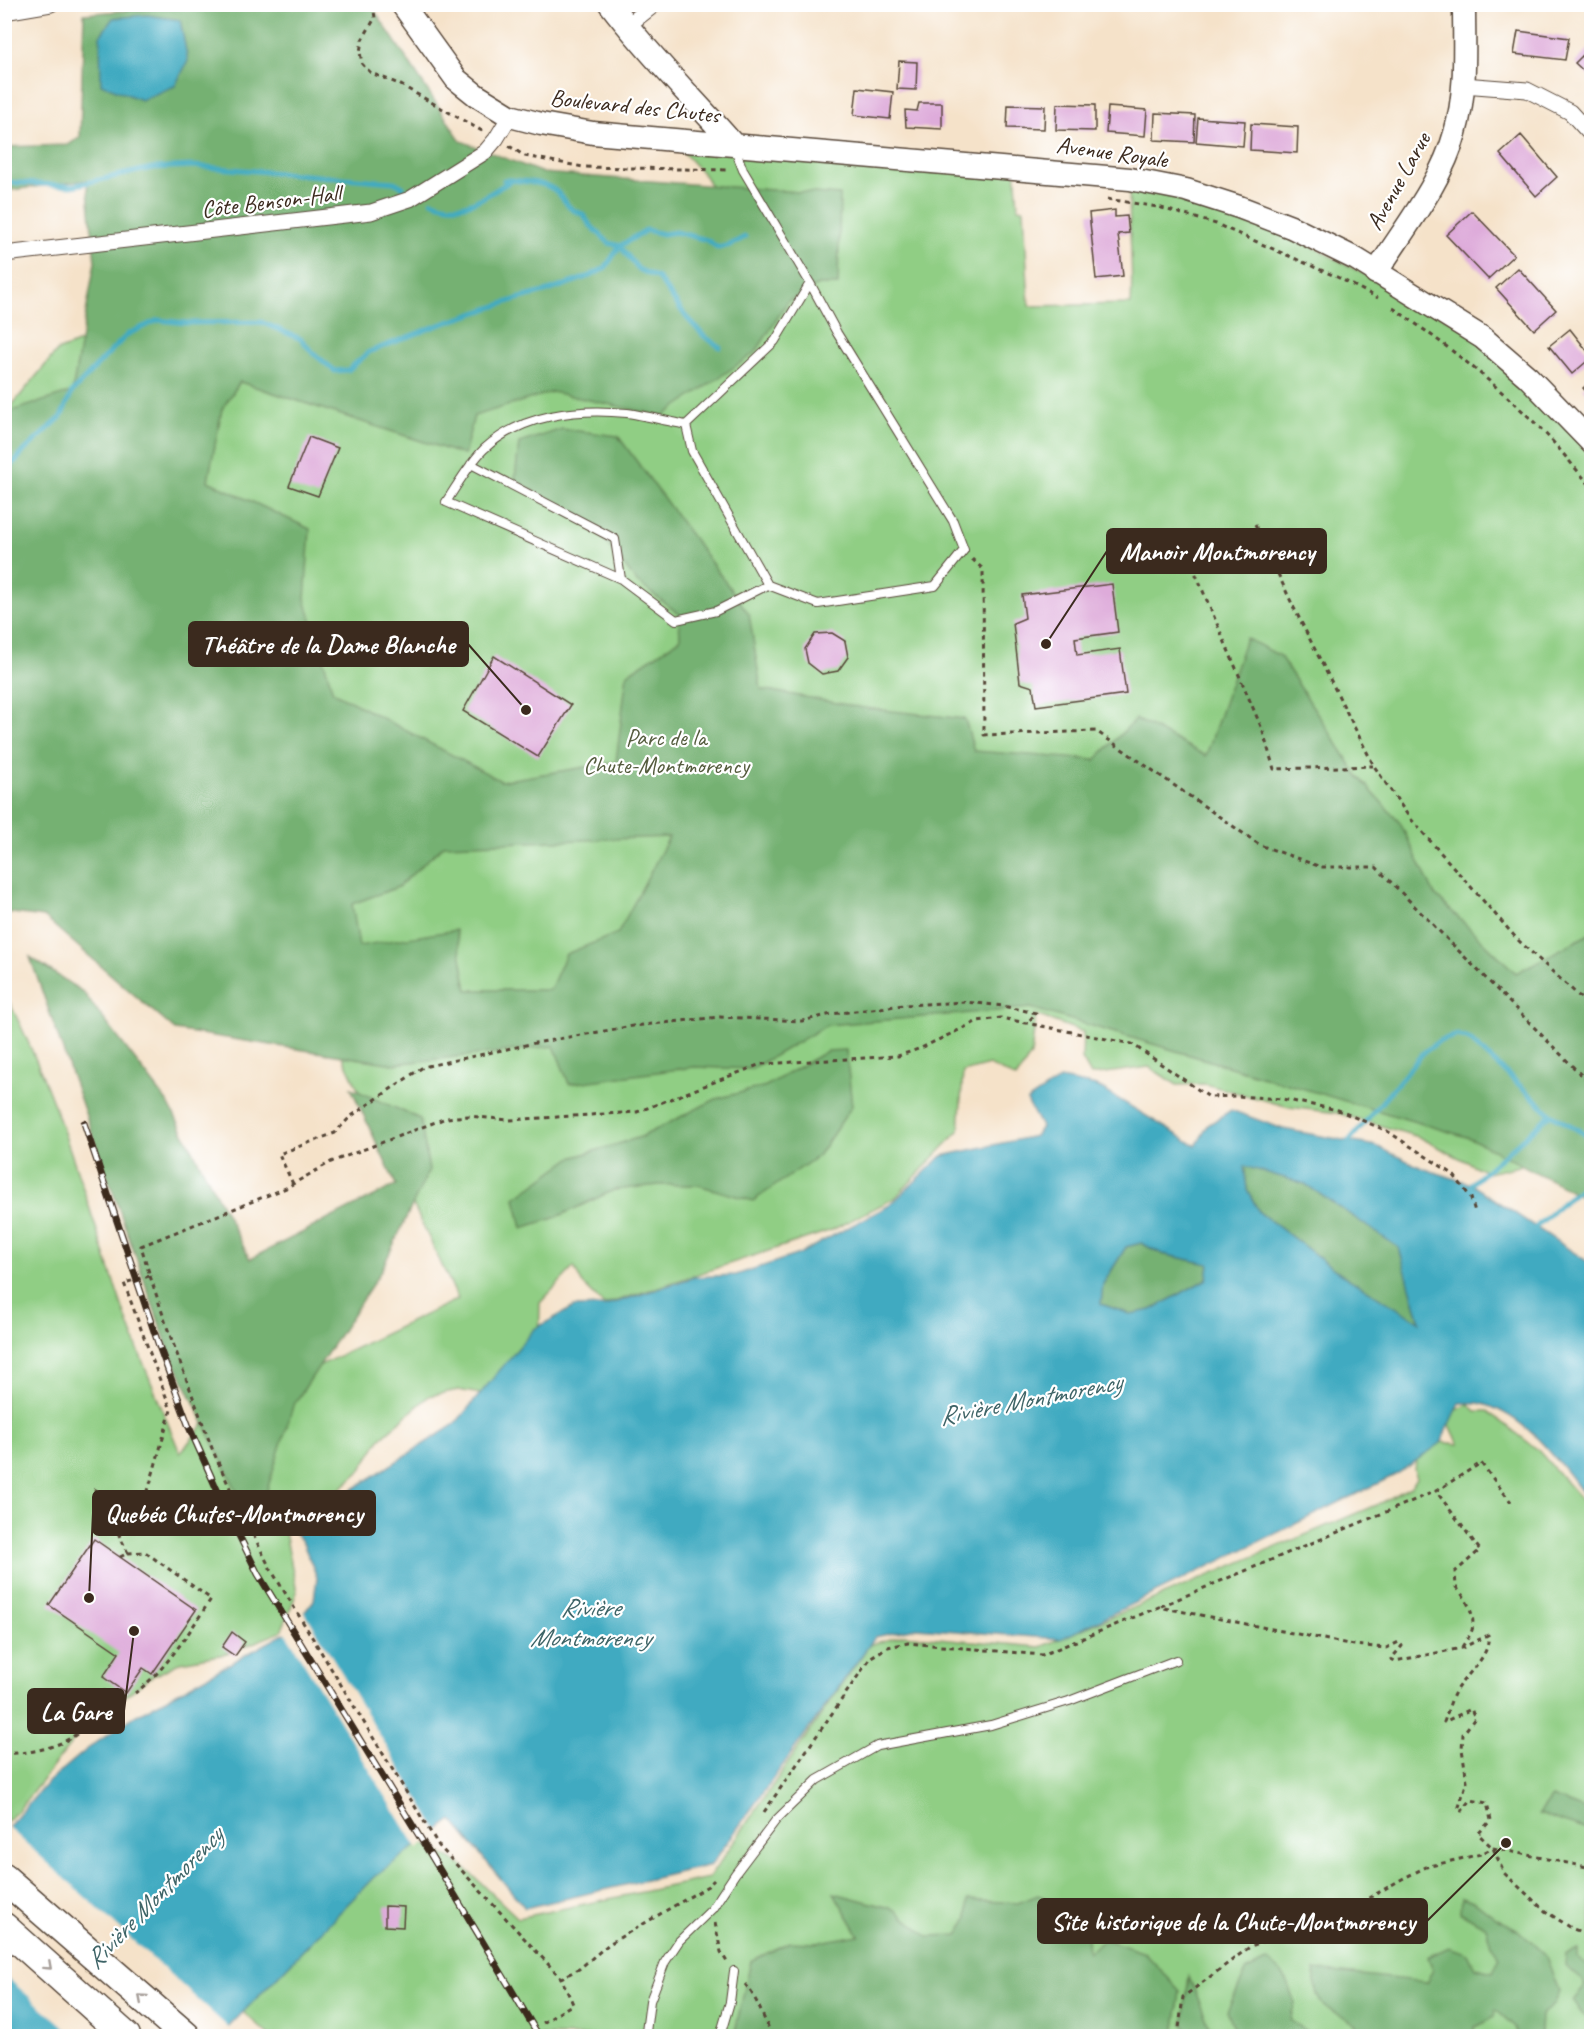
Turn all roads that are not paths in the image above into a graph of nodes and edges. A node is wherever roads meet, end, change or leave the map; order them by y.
1 (51, 4) edge
2 (402, 4) edge
3 (610, 4) edge
4 (655, 4) edge
5 (1464, 4) edge
6 (4, 12) edge
7 (627, 26) junction
8 (1463, 85) junction
9 (510, 116) junction
10 (1592, 136) edge
11 (733, 144) junction
12 (4, 254) edge
13 (1376, 273) junction
14 (810, 283) junction
15 (686, 425) junction
16 (1592, 442) edge
17 (471, 464) junction
18 (621, 579) junction
19 (768, 585) junction
20 (1176, 1660) dead end
21 (4, 1878) edge
22 (4, 1927) edge
23 (734, 1971) dead end
24 (126, 2037) edge
25 (186, 2037) edge
26 (647, 2037) edge
27 (720, 2037) edge

1 - 6 street
2 - 9 main road, Boulevard des Chutes
3 - 7 main road
4 - 7 street
5 - 8 main road, Avenue Larue
7 - 11 main road
8 - 10 street
8 - 13 main road, Avenue Larue
9 - 11 main road, Boulevard des Chutes
9 - 12 street, Côte Benson-Hall
11 - 13 main road, Avenue Royale
11 - 14 lane
13 - 16 main road, Avenue Royale
14 - 15 lane
14 - 19 lane
15 - 17 lane
15 - 19 lane
17 - 18 lane
17 - 18 lane
18 - 19 lane
20 - 26 lane
25 -> 21 highway
22 -> 24 highway
23 - 27 lane

